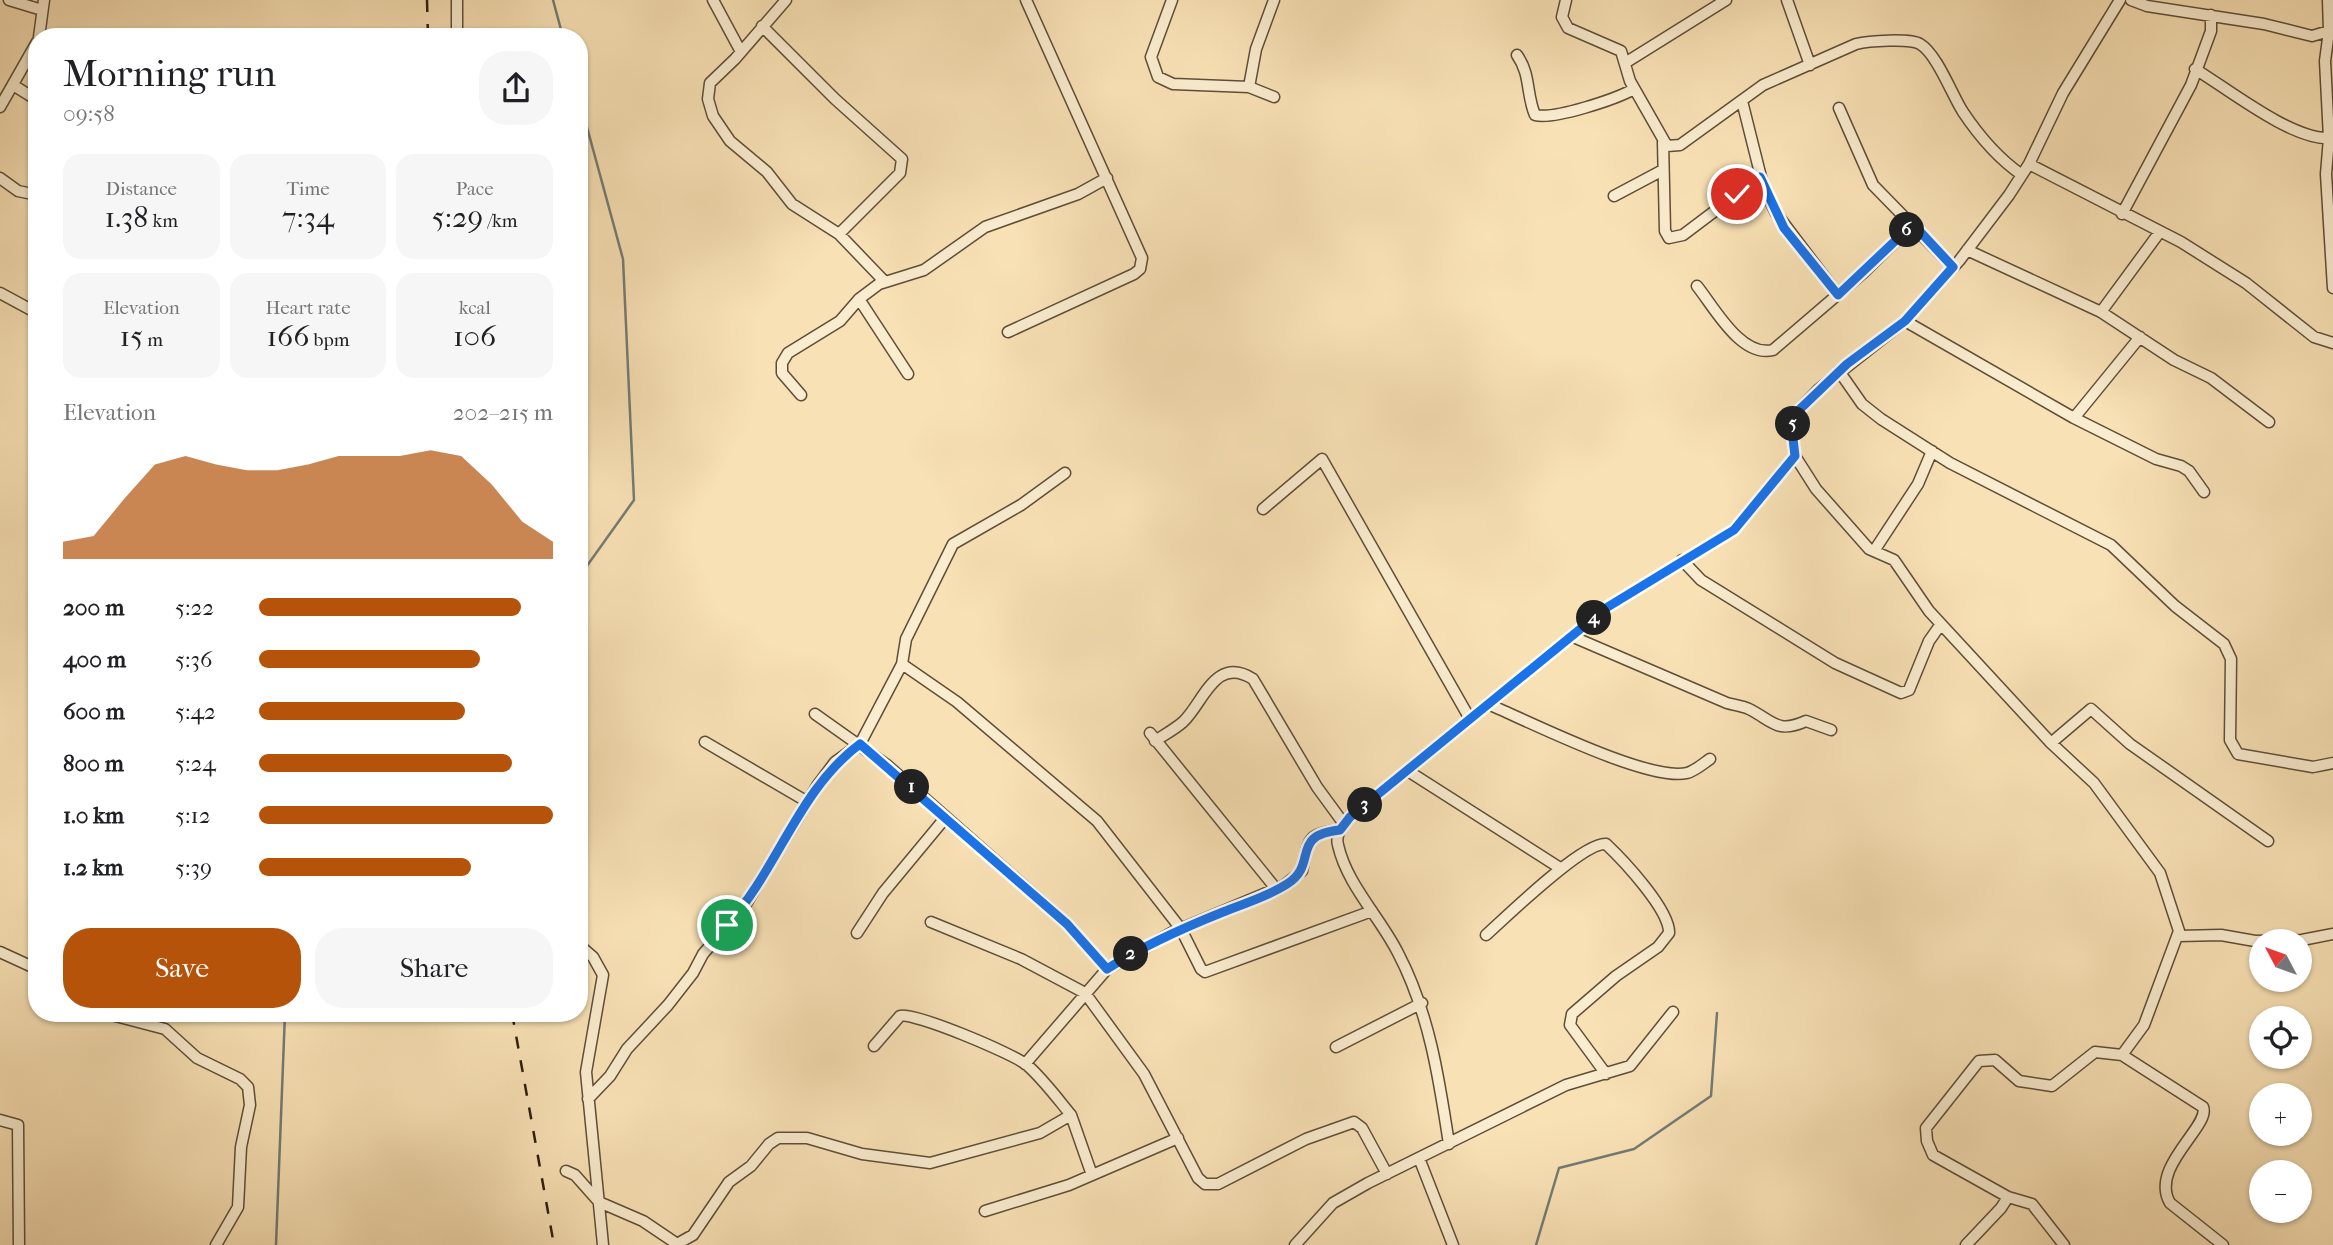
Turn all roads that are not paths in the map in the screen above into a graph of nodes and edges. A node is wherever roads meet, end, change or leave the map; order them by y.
1 (9, 0) edge
2 (457, 0) edge
3 (713, 0) edge
4 (786, 0) edge
5 (1026, 0) edge
6 (1172, 0) edge
7 (1274, 0) edge
8 (1566, 0) edge
9 (1726, 0) edge
10 (1787, 0) edge
11 (2120, 0) edge
12 (2131, 0) edge
13 (2328, 0) edge
14 (43, 5) edge
15 (2211, 15) junction
16 (762, 26) junction
17 (41, 28) edge
18 (457, 28) edge
19 (2329, 31) junction
20 (741, 52) junction
21 (1517, 55) dead end
22 (28, 59) edge
23 (1625, 63) junction
24 (1811, 65) junction
25 (2195, 69) junction
26 (13, 85) junction
27 (1249, 87) junction
28 (1634, 89) junction
29 (28, 94) edge
30 (1274, 97) dead end
31 (1742, 101) junction
32 (0, 107) edge
33 (1839, 108) dead end
34 (2329, 138) junction
35 (1662, 142) junction
36 (2029, 164) junction
37 (1663, 170) junction
38 (2022, 175) junction
39 (1760, 177) junction
40 (0, 178) edge
41 (1107, 178) junction
42 (28, 193) edge
43 (1614, 196) dead end
44 (2122, 214) junction
45 (1913, 224) junction
46 (2160, 233) junction
47 (839, 234) junction
48 (1967, 250) junction
49 (1953, 267) junction
50 (885, 282) junction
51 (1697, 286) dead end
52 (2333, 288) edge
53 (0, 293) edge
54 (1838, 295) junction
55 (859, 299) junction
56 (28, 308) edge
57 (2101, 312) junction
58 (1905, 321) junction
59 (1008, 332) dead end
60 (2140, 337) junction
61 (2333, 343) edge
62 (1839, 371) junction
63 (908, 374) dead end
64 (801, 395) dead end
65 (2074, 418) junction
66 (2269, 422) dead end
67 (1932, 451) junction
68 (1795, 456) junction
69 (1065, 473) dead end
70 (2204, 492) dead end
71 (1263, 509) dead end
72 (1874, 551) junction
73 (1682, 560) junction
74 (1941, 624) junction
75 (1572, 636) junction
76 (902, 664) junction
77 (1488, 704) junction
78 (815, 714) dead end
79 (1470, 719) junction
80 (1830, 730) dead end
81 (705, 742) dead end
82 (2051, 743) junction
83 (860, 744) junction
84 (1710, 759) dead end
85 (2333, 762) edge
86 (1408, 771) junction
87 (806, 801) junction
88 (946, 817) junction
89 (1342, 827) junction
90 (2268, 841) dead end
91 (1560, 868) junction
92 (1277, 890) junction
93 (1372, 911) junction
94 (931, 922) dead end
95 (1181, 929) junction
96 (857, 933) dead end
97 (2333, 934) edge
98 (1486, 935) dead end
99 (2178, 936) junction
100 (0, 952) edge
101 (588, 953) edge
102 (28, 965) edge
103 (1107, 969) junction
104 (1085, 993) junction
105 (1422, 1003) junction
106 (1673, 1012) dead end
107 (138, 1022) edge
108 (874, 1046) dead end
109 (1336, 1047) dead end
110 (2122, 1055) junction
111 (1026, 1063) junction
112 (1606, 1074) junction
113 (588, 1099) junction
114 (1071, 1115) junction
115 (0, 1120) edge
116 (1178, 1138) junction
117 (1449, 1144) junction
118 (1419, 1158) junction
119 (566, 1171) dead end
120 (1387, 1174) junction
121 (1092, 1175) junction
122 (2008, 1197) junction
123 (599, 1202) junction
124 (985, 1211) dead end
125 (671, 1243) edge
126 (19, 1245) edge
127 (216, 1245) edge
128 (603, 1245) edge
129 (1295, 1245) edge
130 (1453, 1245) edge
131 (1966, 1245) edge
132 (2064, 1245) edge
133 (2222, 1245) edge

1 - 14 street
2 - 18 street
3 - 20 street
4 - 16 street
5 - 41 street
6 - 27 street
7 - 27 street
8 - 23 street
9 - 23 street
10 - 24 street
11 - 36 street
12 - 15 street
13 - 19 street
14 - 17 street
15 - 19 street
15 - 25 street
16 - 20 street
16 - 47 street
19 - 34 street
20 - 47 street
21 - 28 street
22 - 26 street
23 - 28 street
24 - 31 street
24 - 38 street
25 - 34 street
25 - 44 street
26 - 29 street
26 - 32 street
27 - 30 street
28 - 35 street
31 - 35 street
31 - 39 street
33 - 45 street
34 - 52 street
35 - 37 street
36 - 38 street
36 - 44 street
37 - 39 street
37 - 43 street
38 - 48 street
39 - 54 street
40 - 42 street
41 - 50 street
41 - 59 street
44 - 46 street
45 - 49 street
45 - 54 street
46 - 57 street
46 - 61 street
47 - 50 street
48 - 49 street
48 - 57 street
49 - 58 street
50 - 55 street
51 - 54 street
53 - 56 street
55 - 63 street
55 - 64 street
57 - 60 street
58 - 62 street
58 - 65 street
60 - 65 street
60 - 66 street
62 - 67 street
62 - 68 street
65 - 70 street
67 - 72 street
67 - 85 street
68 - 72 street
68 - 73 street
69 - 76 street
71 - 79 street
72 - 74 street
73 - 74 street
73 - 75 street
74 - 82 street
75 - 77 street
75 - 80 street
76 - 83 street
76 - 95 street
77 - 79 street
77 - 84 street
78 - 83 street
79 - 86 street
81 - 87 street
82 - 90 street
82 - 99 street
83 - 87 street
83 - 88 street
86 - 89 street
86 - 91 street
87 - 113 street
88 - 96 street
88 - 103 street
89 - 92 street
89 - 92 street
89 - 93 street
91 - 98 street
91 - 112 street
92 - 95 street
93 - 95 street
93 - 105 street
94 - 104 street
95 - 103 street
97 - 99 street
99 - 110 street
100 - 102 street
101 - 113 street
103 - 104 street
104 - 111 street
104 - 116 street
105 - 109 street
105 - 117 street
106 - 112 street
107 - 127 street
108 - 111 street
110 - 122 street
110 - 133 street
111 - 114 street
112 - 117 street
113 - 123 street
114 - 121 street
114 - 125 street
115 - 126 street
116 - 120 street
116 - 121 street
117 - 118 street
118 - 120 street
118 - 130 street
119 - 123 street
120 - 129 street
121 - 124 street
122 - 131 street
122 - 132 street
123 - 125 street
123 - 128 street

